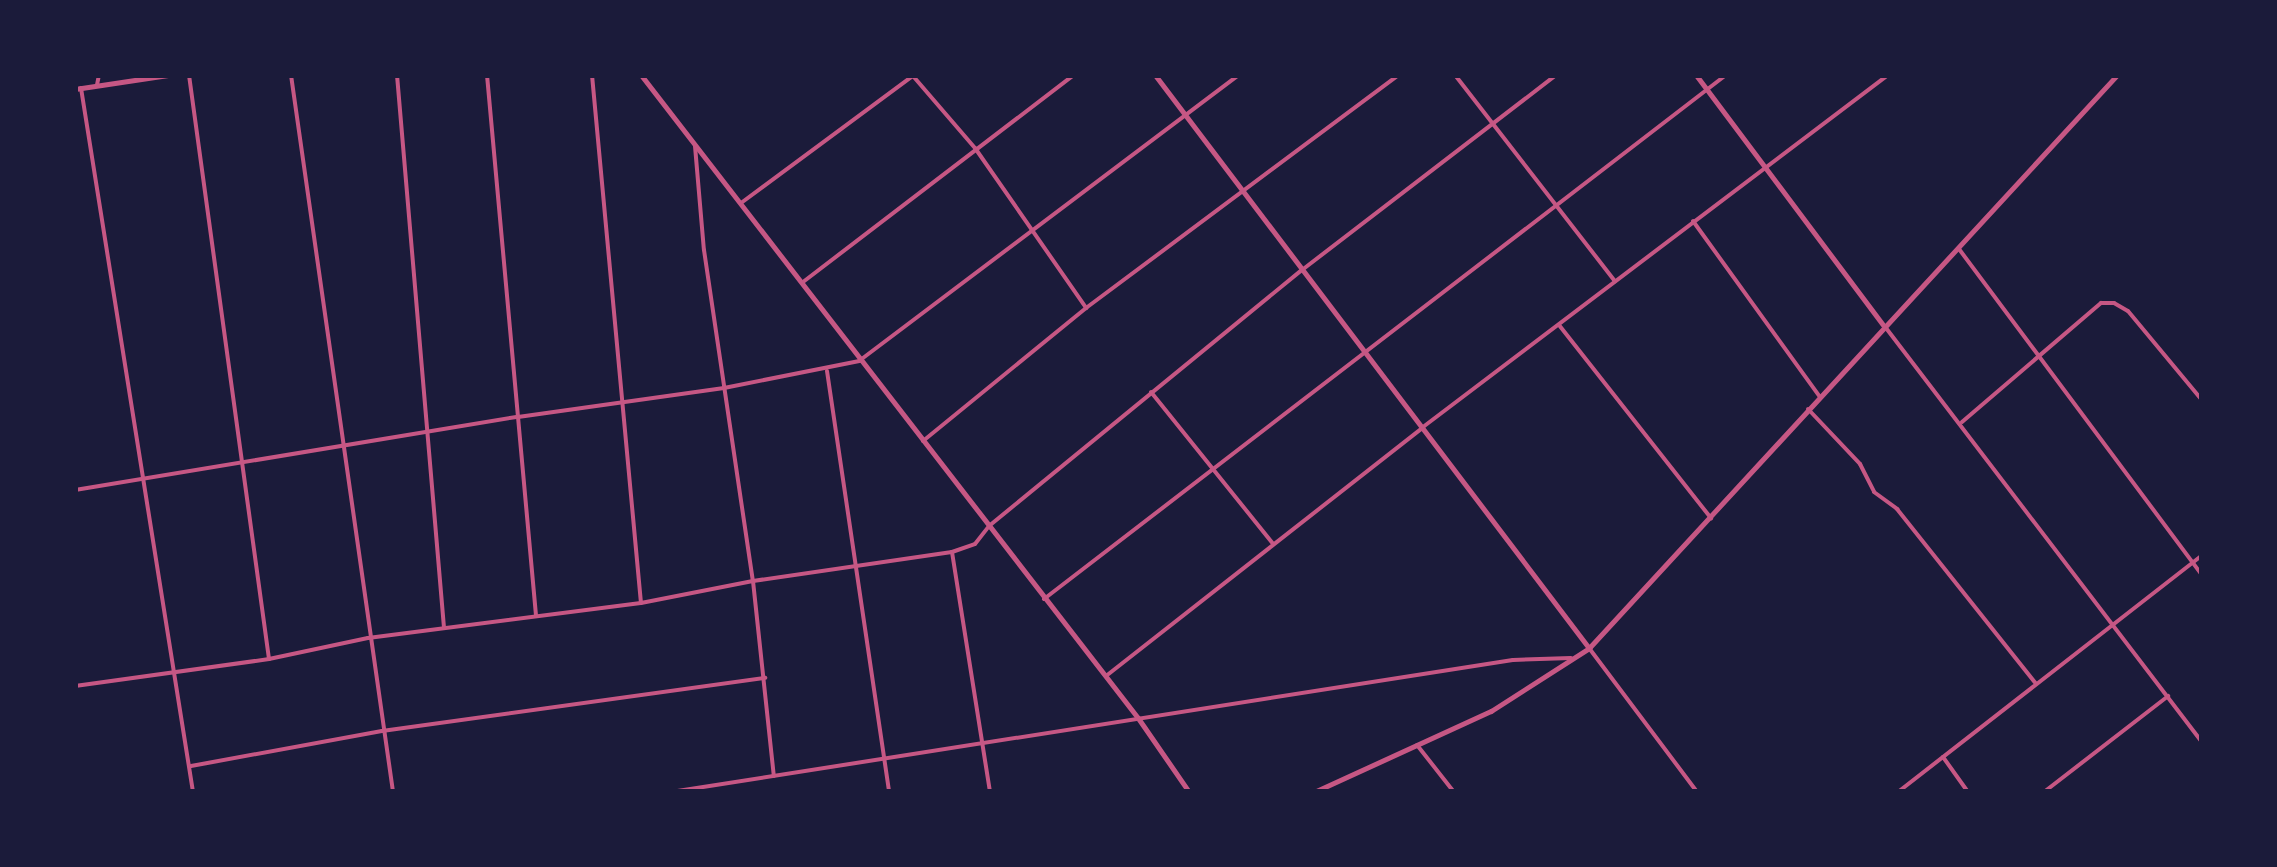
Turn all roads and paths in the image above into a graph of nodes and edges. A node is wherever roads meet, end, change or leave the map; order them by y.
1 (98, 75) edge
2 (168, 75) edge
3 (189, 75) edge
4 (291, 75) edge
5 (397, 75) edge
6 (487, 75) edge
7 (592, 75) edge
8 (641, 75) edge
9 (1074, 75) edge
10 (1155, 75) edge
11 (1238, 75) edge
12 (1399, 75) edge
13 (1455, 75) edge
14 (1556, 75) edge
15 (1696, 75) edge
16 (1726, 75) edge
17 (1888, 75) edge
18 (2117, 75) edge
19 (913, 76) edge
20 (97, 85) junction
21 (78, 89) edge
22 (1707, 90) junction
23 (1185, 116) junction
24 (1491, 121) junction
25 (694, 145) junction
26 (975, 148) junction
27 (1766, 166) junction
28 (1242, 195) junction
29 (1556, 202) junction
30 (740, 204) junction
31 (1693, 221) junction
32 (1030, 228) junction
33 (1958, 249) junction
34 (1302, 270) junction
35 (1615, 281) junction
36 (803, 282) junction
37 (1086, 308) junction
38 (1558, 325) junction
39 (1883, 325) junction
40 (1365, 350) junction
41 (2040, 353) junction
42 (860, 362) junction
43 (826, 370) junction
44 (724, 388) junction
45 (1151, 392) junction
46 (1818, 396) junction
47 (2202, 400) edge
48 (624, 402) junction
49 (1808, 409) junction
50 (518, 417) junction
51 (1962, 422) junction
52 (1423, 428) junction
53 (428, 434) junction
54 (923, 441) junction
55 (343, 448) junction
56 (242, 462) junction
57 (1211, 468) junction
58 (146, 482) junction
59 (75, 490) edge
60 (1711, 518) junction
61 (989, 526) junction
62 (1273, 544) junction
63 (952, 552) junction
64 (2202, 555) edge
65 (2192, 562) junction
66 (858, 564) junction
67 (2202, 575) edge
68 (753, 580) junction
69 (1044, 599) junction
70 (641, 603) junction
71 (536, 616) junction
72 (2114, 624) junction
73 (444, 628) junction
74 (368, 638) junction
75 (1590, 648) junction
76 (269, 658) junction
77 (1575, 658) junction
78 (174, 672) junction
79 (1106, 676) junction
80 (765, 678) junction
81 (2036, 684) junction
82 (75, 685) edge
83 (2168, 696) junction
84 (1138, 718) junction
85 (382, 731) junction
86 (2202, 742) edge
87 (1415, 743) junction
88 (984, 746) junction
89 (1943, 757) junction
90 (885, 759) junction
91 (189, 766) junction
92 (774, 776) junction
93 (193, 792) edge
94 (393, 792) edge
95 (671, 792) edge
96 (889, 792) edge
97 (990, 792) edge
98 (1189, 792) edge
99 (1314, 792) edge
100 (1454, 792) edge
101 (1697, 792) edge
102 (1898, 792) edge
103 (1968, 792) edge
104 (2044, 792) edge

1 - 20 street
2 - 20 street
3 - 56 street
4 - 55 street
5 - 53 street
6 - 50 street
7 - 48 street
8 - 25 street
9 - 26 street
10 - 23 street
11 - 23 street
12 - 28 street
13 - 24 street
14 - 24 street
15 - 22 street
16 - 22 street
17 - 27 street
18 - 33 street
19 - 26 street
19 - 30 street
20 - 21 street
21 - 58 street
22 - 27 street
22 - 29 street
23 - 28 street
23 - 32 street
24 - 29 street
24 - 34 street
25 - 30 street
25 - 44 street
26 - 32 street
26 - 36 street
27 - 31 street
27 - 39 street
28 - 34 street
28 - 37 street
29 - 35 street
29 - 40 street
30 - 36 street
31 - 35 street
31 - 46 street
32 - 37 street
32 - 42 street
33 - 39 street
33 - 41 street
34 - 40 street
34 - 45 street
35 - 38 street
36 - 42 street
37 - 54 street
38 - 52 street
38 - 60 street
39 - 46 street
39 - 51 street
40 - 52 street
40 - 57 street
41 - 47 street
41 - 51 street
41 - 65 street
42 - 43 street
42 - 54 street
43 - 44 street
43 - 66 street
44 - 48 street
44 - 68 street
45 - 57 street
45 - 61 street
46 - 49 street
48 - 50 street
48 - 70 street
49 - 60 street
49 - 81 street
50 - 53 street
50 - 71 street
51 - 72 street
52 - 62 street
52 - 75 street
53 - 55 street
53 - 73 street
54 - 61 street
55 - 56 street
55 - 74 street
56 - 58 street
56 - 76 street
57 - 62 street
57 - 69 street
58 - 59 street
58 - 78 street
60 - 75 street
61 - 63 street
61 - 69 street
62 - 79 street
63 - 66 street
63 - 88 street
64 - 65 street
65 - 67 street
65 - 72 street
66 - 68 street
66 - 90 street
68 - 70 street
68 - 80 street
69 - 79 street
70 - 71 street
71 - 73 street
72 - 81 street
72 - 83 street
73 - 74 street
74 - 76 street
74 - 85 street
75 - 77 street
75 - 101 street
76 - 78 street
77 - 84 street
77 - 87 street
78 - 82 street
78 - 91 street
79 - 84 street
80 - 85 street
80 - 92 street
81 - 89 street
83 - 86 street
83 - 104 street
84 - 88 street
84 - 98 street
85 - 91 street
85 - 94 street
87 - 99 street
87 - 100 street
88 - 90 street
88 - 97 street
89 - 102 street
89 - 103 street
90 - 92 street
90 - 96 street
91 - 93 street
92 - 95 street

